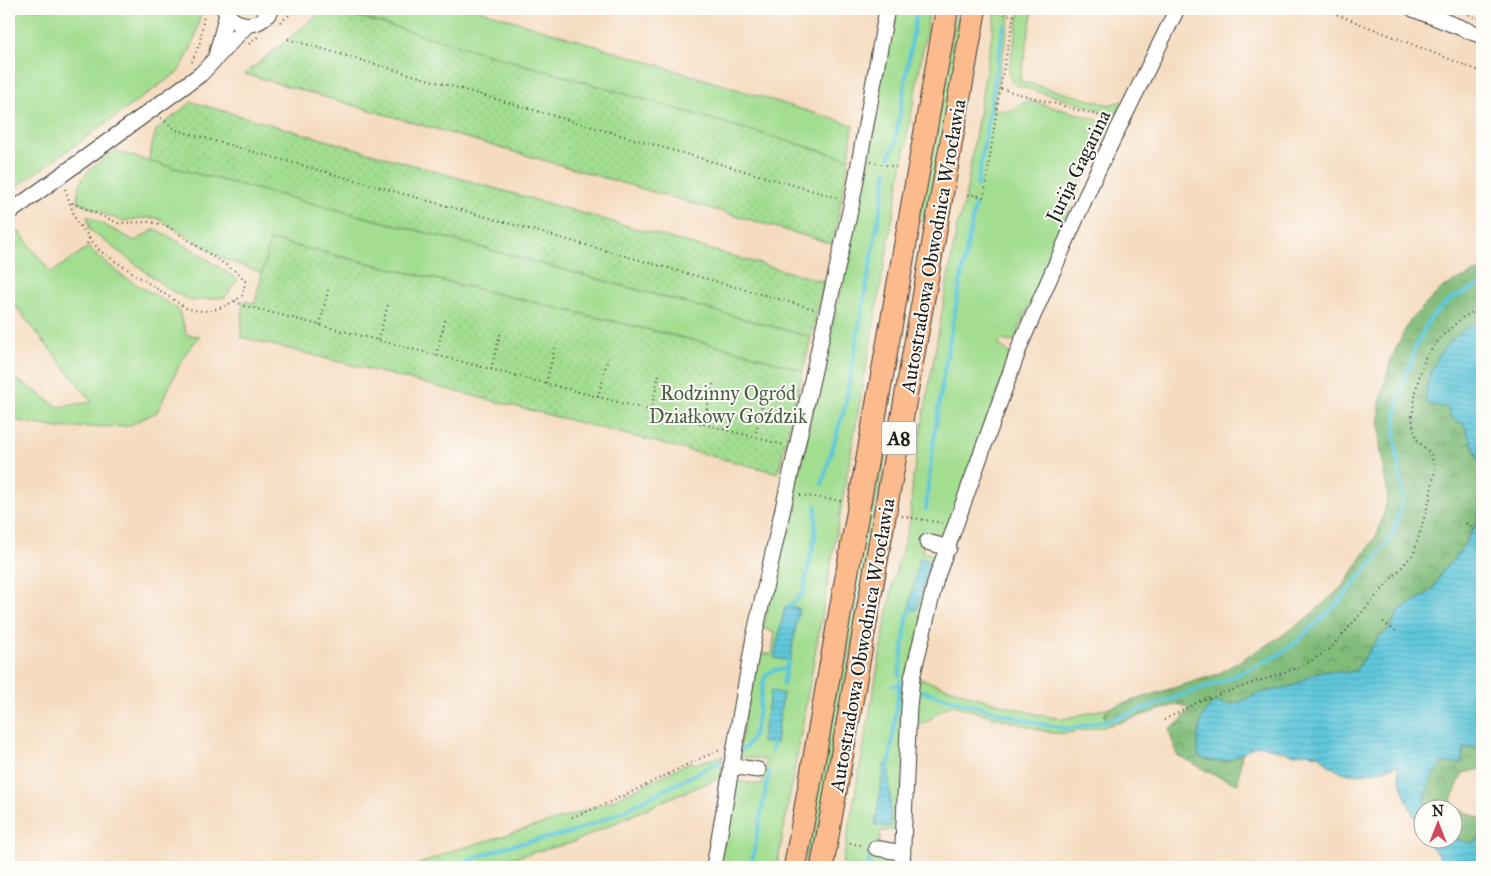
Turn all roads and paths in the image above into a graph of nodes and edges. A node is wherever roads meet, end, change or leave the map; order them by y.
1 (205, 9) edge
2 (272, 9) edge
3 (886, 9) edge
4 (947, 9) edge
5 (1015, 9) edge
6 (1177, 9) edge
7 (1323, 9) edge
8 (1413, 9) edge
9 (1455, 9) edge
10 (1460, 10) edge
11 (225, 11) edge
12 (984, 11) edge
13 (1014, 16) junction
14 (1482, 20) edge
15 (247, 25) junction
16 (1482, 36) edge
17 (288, 39) dead end
18 (200, 42) dead end
19 (215, 60) junction
20 (1482, 72) edge
21 (1000, 88) junction
22 (1122, 122) junction
23 (165, 124) dead end
24 (884, 164) dead end
25 (896, 166) dead end
26 (968, 194) dead end
27 (842, 198) dead end
28 (9, 213) edge
29 (89, 238) junction
30 (94, 244) junction
31 (328, 290) dead end
32 (235, 301) junction
33 (388, 305) dead end
34 (1482, 308) edge
35 (817, 311) dead end
36 (446, 317) dead end
37 (320, 325) junction
38 (501, 331) dead end
39 (378, 340) junction
40 (556, 344) dead end
41 (436, 355) junction
42 (608, 358) dead end
43 (491, 369) junction
44 (660, 372) dead end
45 (714, 382) dead end
46 (546, 384) junction
47 (598, 397) junction
48 (764, 397) dead end
49 (651, 410) junction
50 (703, 424) junction
51 (755, 437) junction
52 (785, 445) dead end
53 (809, 496) dead end
54 (844, 502) dead end
55 (902, 516) dead end
56 (930, 521) dead end
57 (1466, 523) dead end
58 (1482, 534) edge
59 (926, 542) dead end
60 (949, 548) junction
61 (1383, 622) dead end
62 (1395, 631) dead end
63 (1164, 720) dead end
64 (734, 748) junction
65 (731, 766) junction
66 (758, 770) dead end
67 (572, 818) dead end
68 (845, 842) dead end
69 (876, 848) joint
70 (903, 860) edge
71 (714, 867) edge
72 (795, 867) edge
73 (822, 867) edge

1 - 18 path
2 - 15 street
3 - 64 street
4 - 72 highway, Autostradowa Obwodnica Wrocławia / A8
5 - 13 path
6 - 22 street, Jurija Gagarina
7 - 20 path
8 - 16 street
9 - 10 path
10 - 14 path
11 - 15 street
11 - 19 street
12 - 13 path
12 - 73 highway, Autostradowa Obwodnica Wrocławia / A8
13 - 21 path
15 - 19 street
17 - 27 path
19 - 28 street
21 - 22 path
21 - 26 path
22 - 60 street, Jurija Gagarina
23 - 35 path
24 - 25 path
29 - 30 path
29 - 30 path
29 - 32 path
30 - 32 path
31 - 37 path
32 - 37 path
33 - 39 path
34 - 63 path
36 - 41 path
37 - 39 path
38 - 43 path
39 - 41 path
40 - 46 path
41 - 43 path
42 - 47 path
43 - 46 path
44 - 49 path
45 - 50 path
46 - 47 path
47 - 49 path
48 - 51 path
49 - 50 path
50 - 51 path
51 - 52 path
53 - 54 path
55 - 56 path
57 - 58 path
59 - 60 street
60 - 70 street, Jurija Gagarina
61 - 62 path
64 - 65 street
64 - 67 path
65 - 66 street
65 - 71 street
68 - 69 path
69 - 70 street

